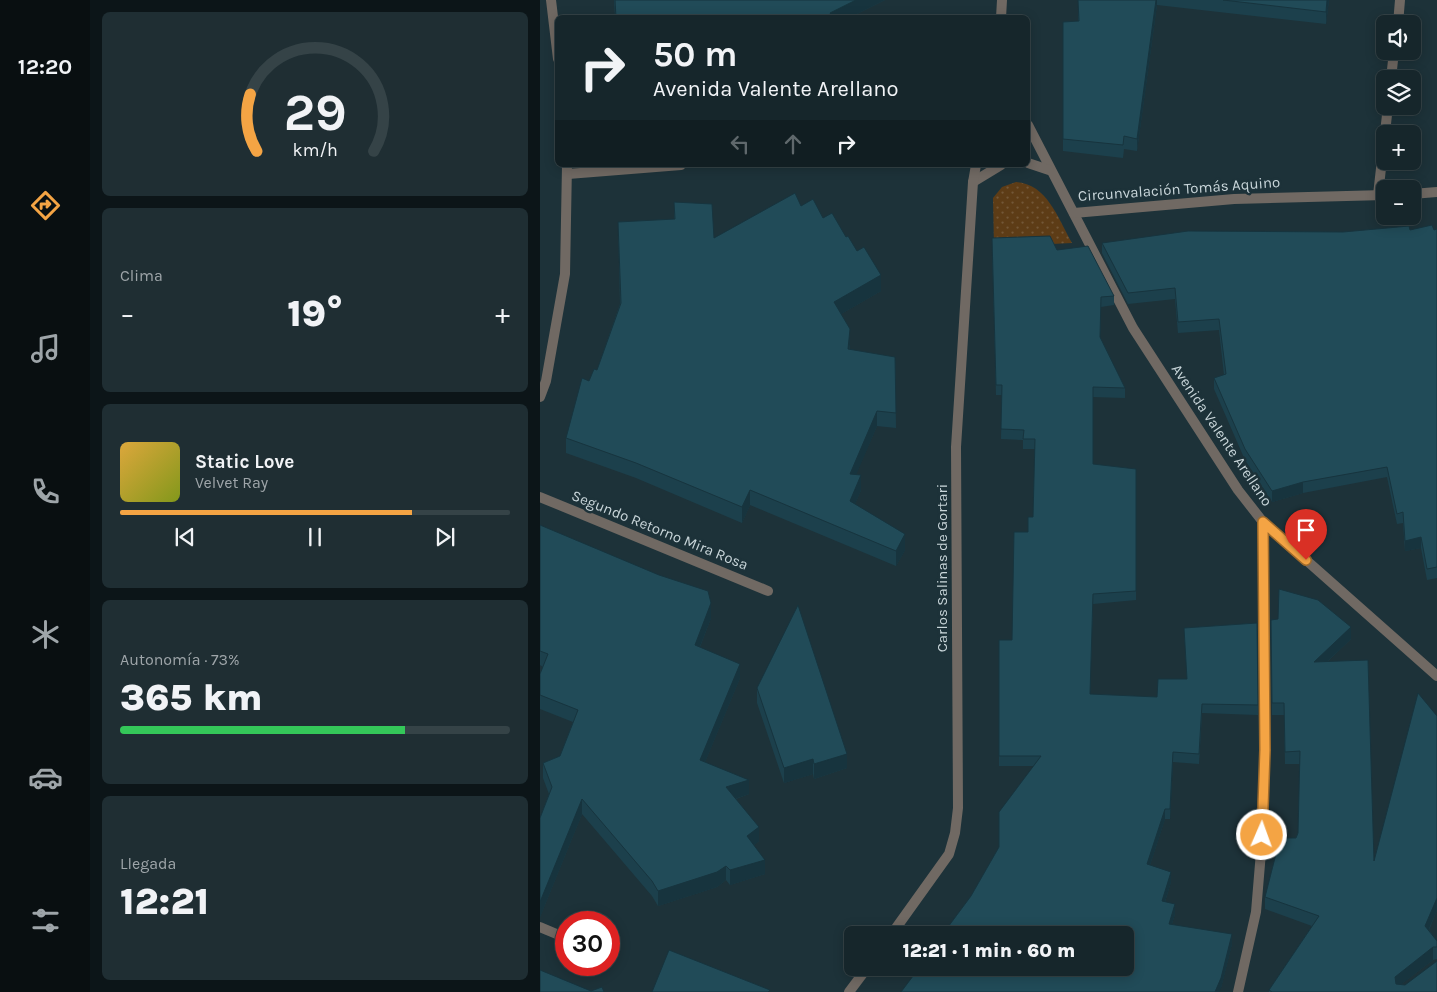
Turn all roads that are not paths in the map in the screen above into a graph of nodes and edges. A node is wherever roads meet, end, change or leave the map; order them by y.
1 (551, 0) edge
2 (1002, 0) edge
3 (1400, 0) edge
4 (1001, 15) edge
5 (1399, 15) edge
6 (555, 33) edge
7 (1387, 115) edge
8 (1030, 129) edge
9 (1030, 164) edge
10 (636, 167) edge
11 (976, 167) edge
12 (998, 167) edge
13 (568, 170) edge
14 (1049, 170) junction
15 (1382, 180) edge
16 (973, 182) junction
17 (1437, 192) edge
18 (1421, 193) edge
19 (1376, 195) edge
20 (1074, 213) junction
21 (540, 396) edge
22 (540, 497) edge
23 (1263, 522) junction
24 (768, 590) dead end
25 (1437, 676) edge
26 (540, 926) edge
27 (897, 926) edge
28 (555, 933) edge
29 (861, 976) edge
30 (849, 992) edge
31 (1238, 992) edge

1 - 6 street
2 - 4 street
3 - 5 street
7 - 15 street
8 - 14 street, Circunvalación Tomás Aquino
9 - 14 street
10 - 13 street
11 - 16 street, Carlos Salinas de Gortari
12 - 16 street
13 - 21 street
14 - 20 street, Circunvalación Tomás Aquino
16 - 27 street, Carlos Salinas de Gortari
17 - 18 street
19 - 20 street, Circunvalación Tomás Aquino
20 - 23 street, Avenida Valente Arellano
22 - 24 street, Segundo Retorno Mira Rosa
23 - 25 street, Avenida Valente Arellano
23 - 31 street
26 - 28 street
29 - 30 street

